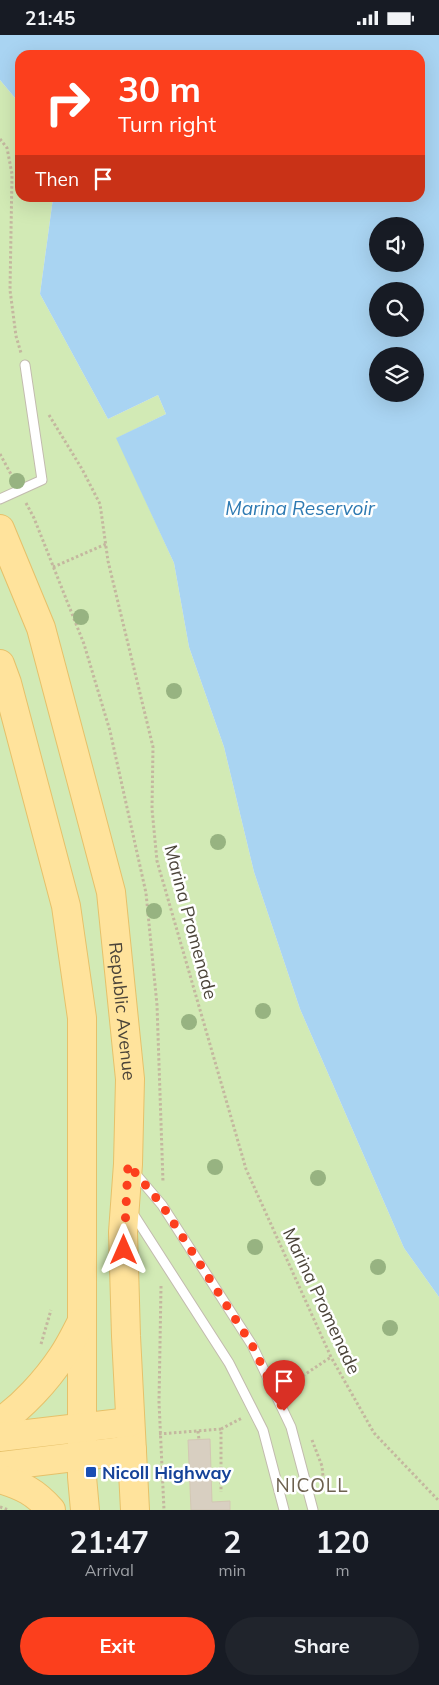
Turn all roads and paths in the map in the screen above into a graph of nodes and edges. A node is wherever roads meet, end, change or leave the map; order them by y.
1 (0, 139) edge
2 (25, 365) joint
3 (46, 411) dead end
4 (0, 499) edge
5 (0, 529) edge
6 (106, 544) junction
7 (53, 567) dead end
8 (0, 664) edge
9 (128, 1164) junction
10 (125, 1200) junction
11 (82, 1321) junction
12 (0, 1421) edge
13 (130, 1422) junction
14 (82, 1428) junction
15 (198, 1431) junction
16 (160, 1434) dead end
17 (0, 1437) edge
18 (199, 1440) dead end
19 (132, 1450) junction
20 (83, 1457) junction
21 (0, 1466) edge
22 (0, 1479) edge
23 (221, 1492) dead end
24 (439, 1501) edge
25 (0, 1507) edge
26 (9, 1510) edge
27 (51, 1510) edge
28 (85, 1510) edge
29 (135, 1510) edge
30 (284, 1510) edge
31 (313, 1510) edge

1 - 2 path
2 - 4 lane
3 - 6 path, Marina Promenade
5 - 9 main road, Republic Avenue
6 - 7 path
6 - 24 path, Marina Promenade
8 - 11 main road
9 - 10 main road, Republic Avenue
9 - 31 lane
10 - 13 main road, Republic Avenue
10 - 30 lane
11 - 12 main road
11 - 14 main road
13 - 14 main road
13 - 19 main road, Republic Avenue
14 - 17 main road
14 - 20 main road
15 - 16 path
15 - 18 path
15 - 23 path
19 - 20 main road
19 - 29 main road, Republic Avenue
20 - 21 main road
20 - 28 main road
22 - 27 main road
25 - 26 path

